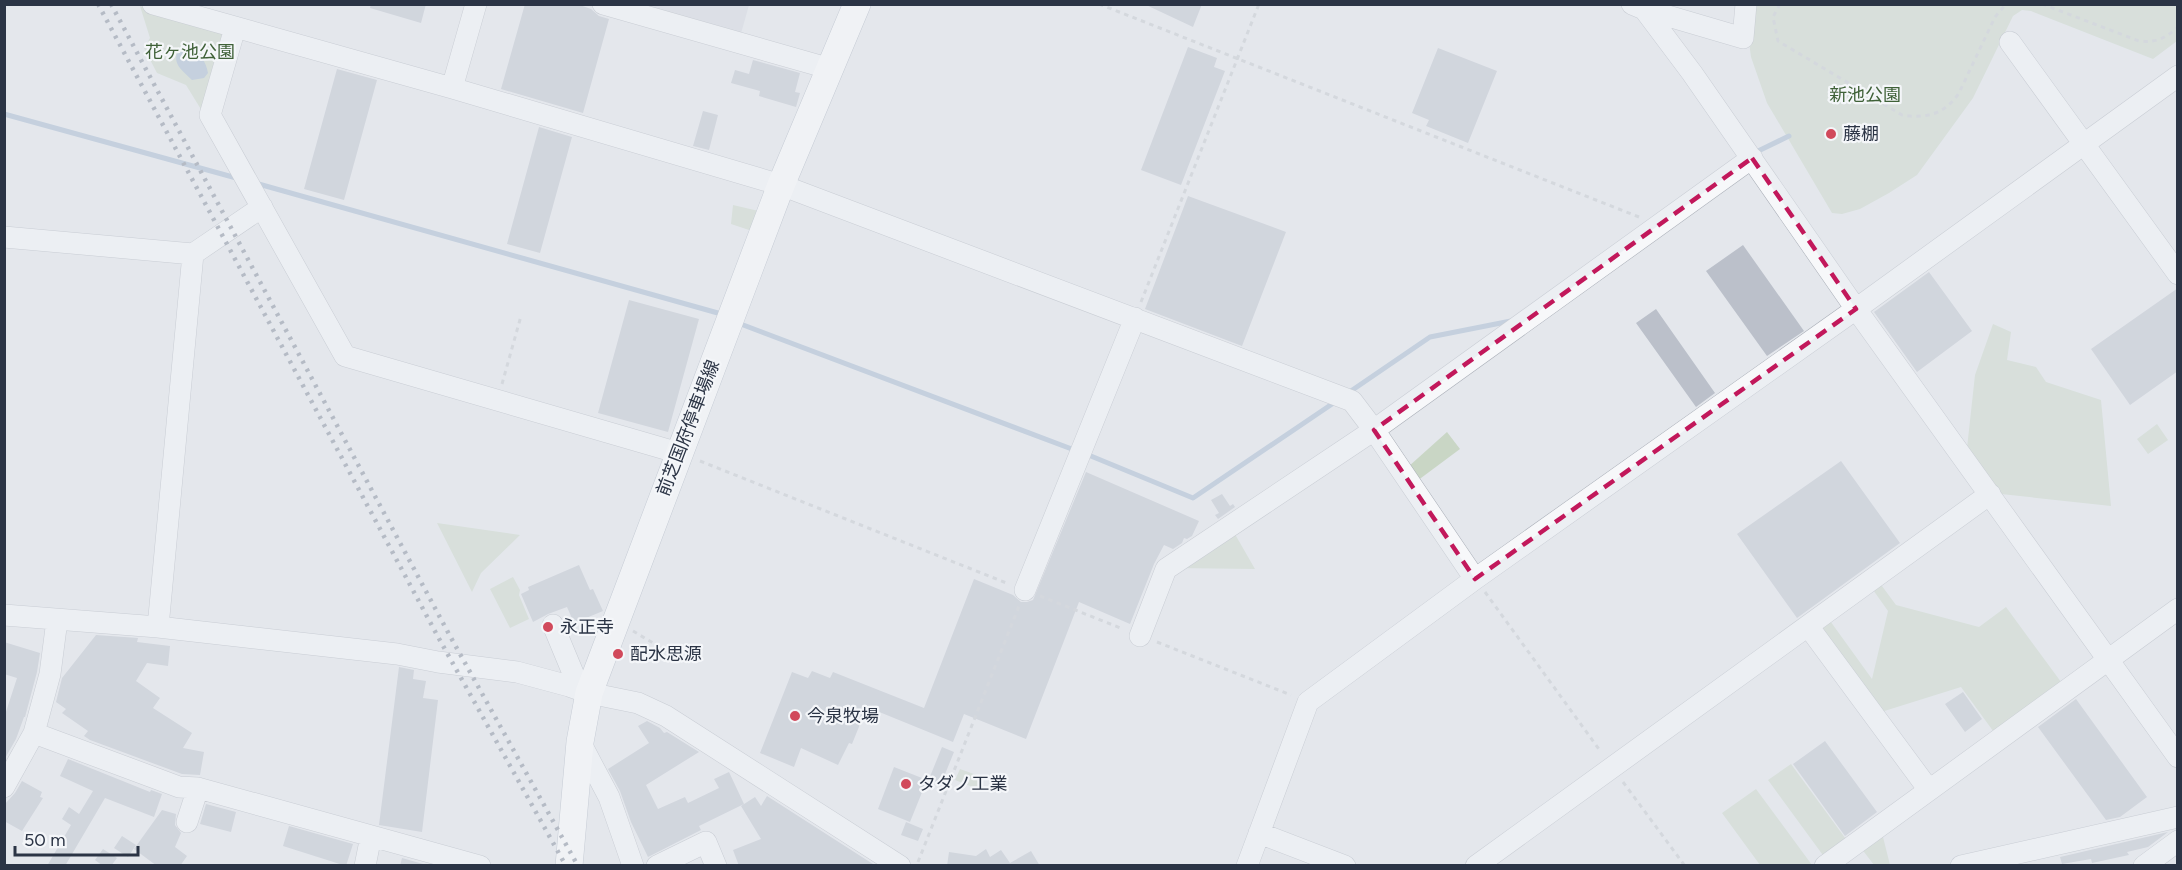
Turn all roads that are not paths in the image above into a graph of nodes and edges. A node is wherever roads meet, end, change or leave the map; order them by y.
1 (153, 4) edge
2 (476, 4) edge
3 (857, 4) edge
4 (1746, 4) edge
5 (617, 6) edge
6 (1638, 7) edge
7 (202, 11) edge
8 (235, 28) junction
9 (2002, 38) road end
10 (831, 69) junction
11 (2178, 76) edge
12 (452, 88) junction
13 (2084, 144) junction
14 (1752, 158) junction
15 (781, 185) junction
16 (262, 207) junction
17 (4, 237) edge
18 (193, 254) junction
19 (2178, 274) edge
20 (1856, 309) junction
21 (1135, 318) junction
22 (1374, 430) junction
23 (679, 453) junction
24 (1990, 494) junction
25 (1476, 579) junction
26 (1025, 590) road end
27 (2178, 609) edge
28 (4, 615) edge
29 (57, 620) junction
30 (553, 625) dead end
31 (1808, 626) junction
32 (158, 627) junction
33 (1140, 636) road end
34 (2107, 660) junction
35 (584, 692) junction
36 (34, 733) junction
37 (580, 742) junction
38 (2178, 757) edge
39 (4, 787) edge
40 (198, 788) junction
41 (1929, 789) junction
42 (2178, 817) edge
43 (187, 822) dead end
44 (1259, 833) junction
45 (371, 836) junction
46 (2178, 841) edge
47 (365, 866) edge
48 (480, 866) edge
49 (569, 866) edge
50 (633, 866) edge
51 (657, 866) edge
52 (716, 866) edge
53 (900, 866) edge
54 (1247, 866) edge
55 (1345, 866) edge
56 (1476, 866) edge
57 (1825, 866) edge
58 (1961, 866) edge
59 (2144, 866) edge

1 - 7 street
2 - 12 street
3 - 10 main road, 前芝国府停車場線
4 - 6 street
5 - 10 street
6 - 14 street
7 - 8 street
8 - 12 street
8 - 16 street
9 - 13 street
10 - 15 main road, 前芝国府停車場線
11 - 13 street
12 - 15 street
13 - 19 street
13 - 20 street
14 - 20 street
14 - 22 street
15 - 21 street
15 - 23 main road, 前芝国府停車場線
16 - 18 street
16 - 23 street
17 - 18 street
18 - 32 street
20 - 24 street
20 - 25 street
21 - 22 street
21 - 26 street
22 - 25 street
22 - 33 street
23 - 35 main road, 前芝国府停車場線
24 - 31 street
24 - 34 street
25 - 44 street
27 - 34 street
28 - 29 street
29 - 32 street
29 - 36 street
30 - 35 street
31 - 41 street
31 - 56 street
32 - 35 street
34 - 38 street
34 - 41 street
35 - 37 main road, 前芝国府停車場線
35 - 53 street
36 - 39 street
36 - 40 street
37 - 49 main road, 前芝国府停車場線
37 - 50 street
40 - 43 street
40 - 45 street
41 - 57 street
42 - 58 street
44 - 54 street
44 - 55 street
45 - 47 street
45 - 48 street
46 - 59 street
51 - 52 street

